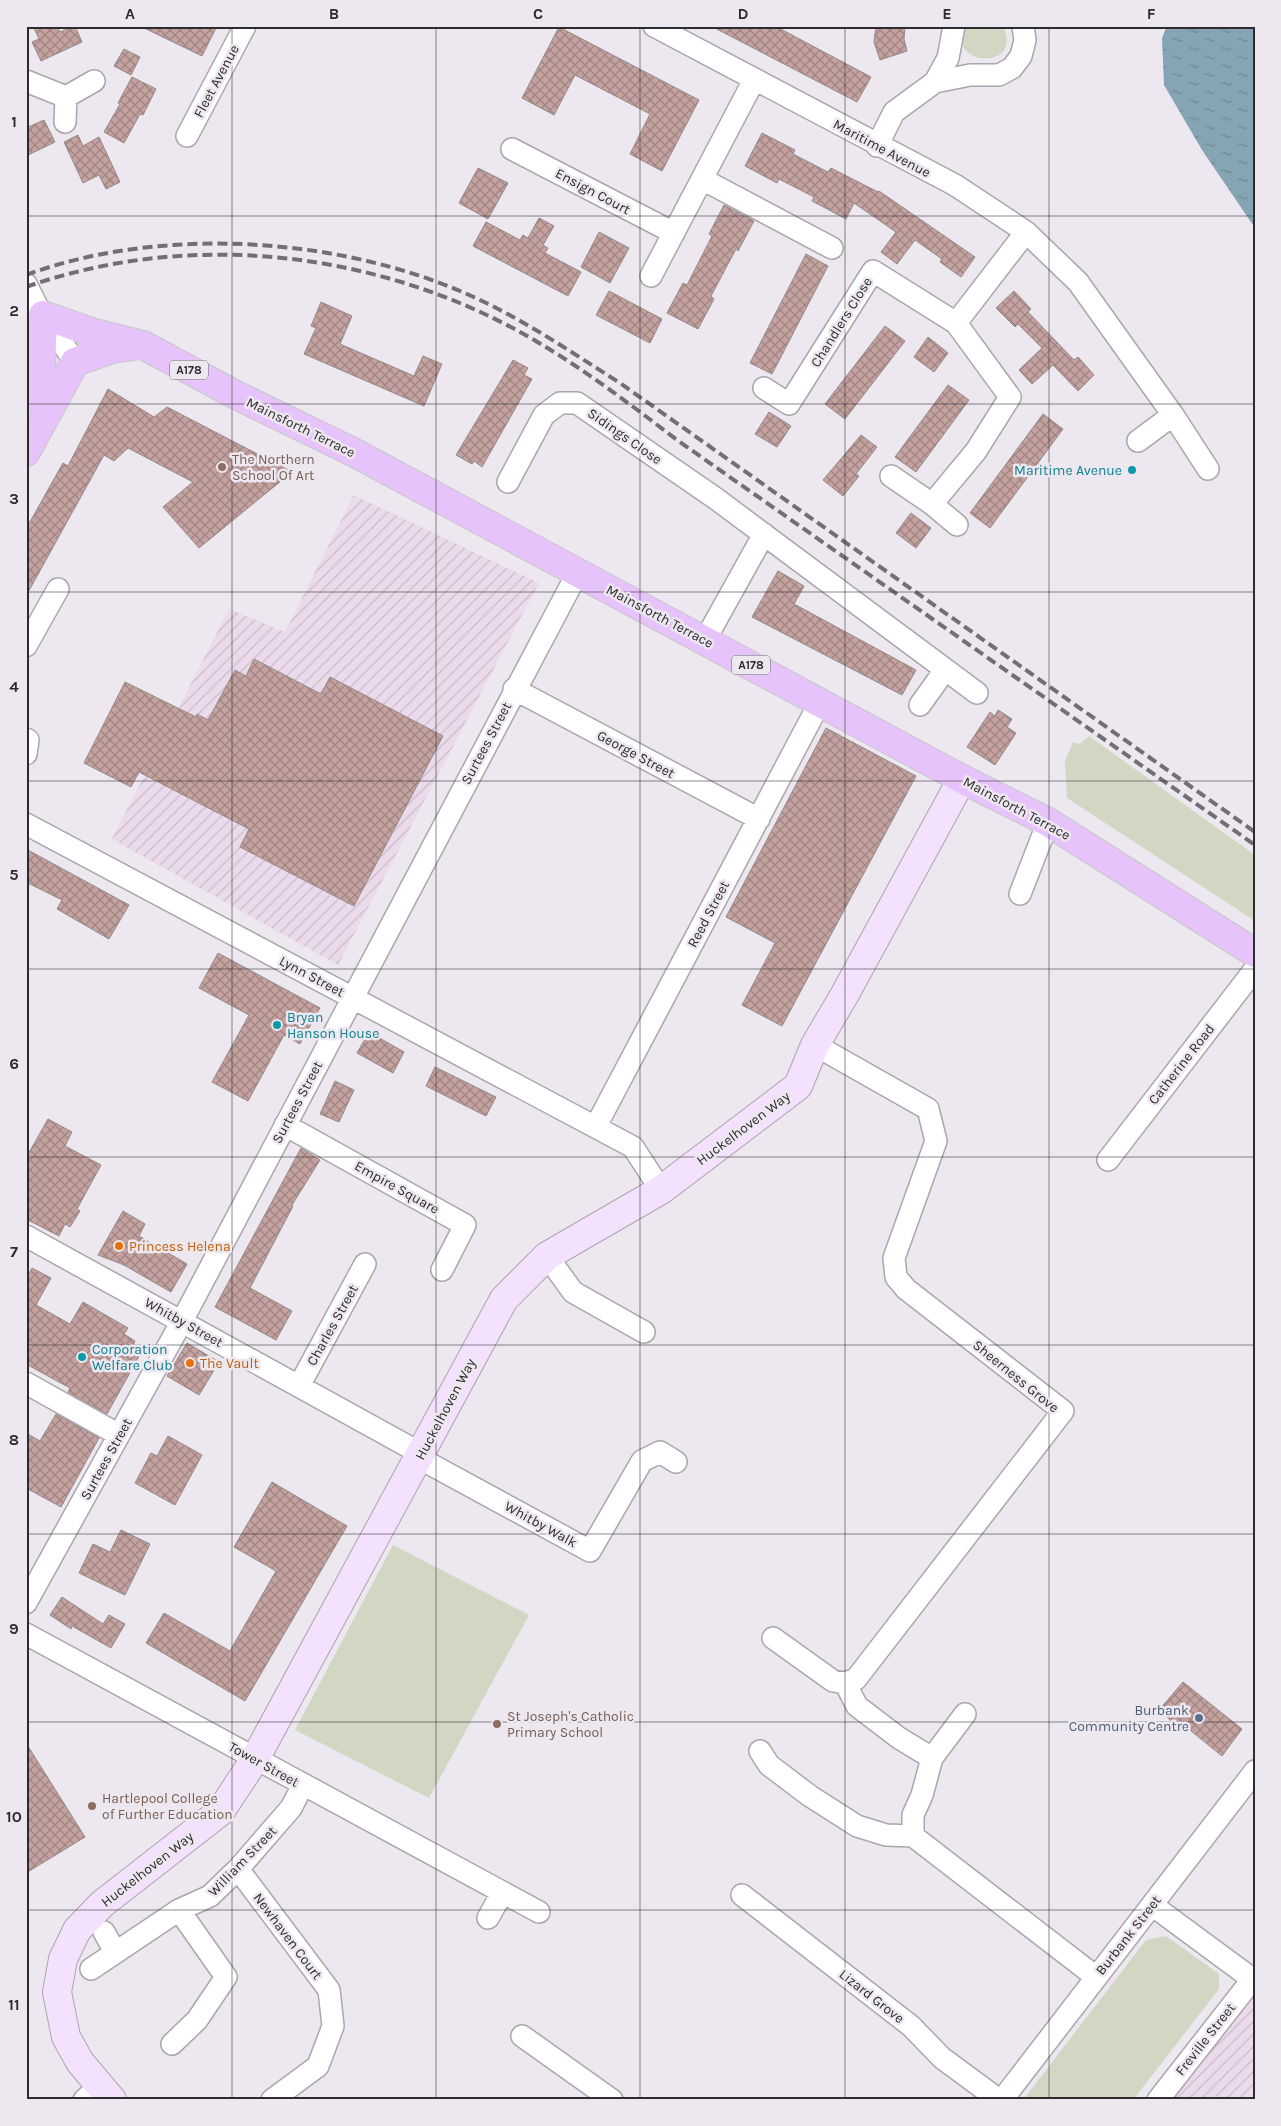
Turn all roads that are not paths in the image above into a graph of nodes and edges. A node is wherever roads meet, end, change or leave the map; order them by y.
1 (245, 26) edge
2 (654, 26) edge
3 (954, 26) edge
4 (1023, 26) edge
5 (754, 80) junction
6 (26, 81) edge
7 (94, 81) dead end
8 (935, 82) junction
9 (66, 96) junction
10 (65, 122) dead end
11 (188, 136) dead end
12 (877, 146) junction
13 (512, 149) dead end
14 (702, 179) junction
15 (1026, 232) junction
16 (674, 233) junction
17 (832, 248) dead end
18 (651, 276) dead end
19 (26, 284) edge
20 (43, 315) junction
21 (956, 323) junction
22 (143, 345) junction
23 (75, 362) junction
24 (764, 388) dead end
25 (47, 412) junction
26 (1173, 415) junction
27 (1138, 440) dead end
28 (26, 452) edge
29 (1208, 469) dead end
30 (891, 476) dead end
31 (508, 482) dead end
32 (932, 504) junction
33 (957, 525) dead end
34 (764, 534) junction
35 (578, 572) junction
36 (58, 589) dead end
37 (705, 640) junction
38 (26, 646) edge
39 (945, 670) junction
40 (514, 689) junction
41 (976, 693) dead end
42 (820, 702) junction
43 (920, 704) dead end
44 (26, 739) edge
45 (26, 754) edge
46 (962, 779) junction
47 (759, 819) junction
48 (1048, 822) junction
49 (26, 824) edge
50 (1020, 894) dead end
51 (1255, 953) edge
52 (1255, 969) edge
53 (352, 998) junction
54 (815, 1045) junction
55 (285, 1125) junction
56 (596, 1126) junction
57 (1108, 1160) dead end
58 (661, 1190) junction
59 (26, 1236) edge
60 (547, 1256) junction
61 (365, 1264) dead end
62 (442, 1270) dead end
63 (182, 1321) junction
64 (644, 1332) dead end
65 (26, 1383) edge
66 (299, 1386) junction
67 (118, 1435) junction
68 (420, 1455) junction
69 (676, 1462) dead end
70 (26, 1603) edge
71 (26, 1634) edge
72 (773, 1638) dead end
73 (845, 1683) junction
74 (964, 1714) dead end
75 (760, 1751) dead end
76 (932, 1758) junction
77 (255, 1759) junction
78 (1255, 1771) edge
79 (303, 1785) junction
80 (913, 1836) junction
81 (238, 1869) junction
82 (502, 1893) junction
83 (742, 1896) dead end
84 (1152, 1905) junction
85 (179, 1910) junction
86 (539, 1912) dead end
87 (488, 1918) dead end
88 (104, 1932) dead end
89 (115, 1952) junction
90 (91, 1968) dead end
91 (1096, 1977) junction
92 (1254, 1979) edge
93 (522, 2036) dead end
94 (172, 2044) dead end
95 (99, 2095) edge
96 (272, 2100) edge
97 (612, 2100) edge
98 (1000, 2100) edge
99 (1158, 2100) edge

1 - 11 street, Fleet Avenue
2 - 5 street, Maritime Avenue
3 - 8 street
4 - 8 street
5 - 12 street, Maritime Avenue
5 - 14 street
6 - 9 street
7 - 9 street
8 - 12 street
9 - 10 street
12 - 15 street, Maritime Avenue
13 - 16 street, Ensign Court
14 - 16 street
14 - 17 street
15 - 21 street
15 - 26 street, Maritime Avenue
16 - 18 street
19 - 20 street
20 - 22 main road, Mainsforth Terrace
20 - 23 street
20 - 25 main road
21 - 24 street, Chandlers Close
21 - 32 street, Chandlers Close
22 - 23 main road
22 - 35 main road, Mainsforth Terrace / A178
23 - 25 main road
25 - 28 main road
26 - 27 street
26 - 29 street, Maritime Avenue
30 - 32 street
31 - 34 street, Sidings Close
32 - 33 street
34 - 37 street
34 - 39 street, Sidings Close
35 - 37 main road, Mainsforth Terrace / A178
35 - 40 street, Surtees Street
36 - 38 street
37 - 42 main road, Mainsforth Terrace / A178
39 - 41 street, Sidings Close
39 - 43 street
40 - 47 street, George Street
40 - 53 street, Surtees Street
42 - 46 main road, Mainsforth Terrace / A178
42 - 47 street, Reed Street
44 - 45 street
46 - 48 main road, Mainsforth Terrace / A178
46 - 54 street, Huckelhoven Way
47 - 56 street, Reed Street
48 - 50 street
48 - 51 main road, Mainsforth Terrace / A178
49 - 53 street, Lynn Street
52 - 57 street, Catherine Road
53 - 55 street, Surtees Street
53 - 56 street, Lynn Street
54 - 58 street, Huckelhoven Way
54 - 73 street, Sheerness Grove
55 - 62 street, Empire Square
55 - 63 street, Surtees Street
56 - 58 street, Lynn Street
58 - 60 street, Huckelhoven Way
59 - 63 street, Whitby Street
60 - 64 street
60 - 68 street, Huckelhoven Way
61 - 66 street, Charles Street
63 - 66 street, Whitby Street
63 - 67 street, Surtees Street
65 - 67 street
66 - 68 street, Whitby Street
67 - 70 street, Surtees Street
68 - 69 street, Whitby Walk
68 - 77 street, Huckelhoven Way
71 - 77 street, Tower Street
72 - 73 street
73 - 76 street
74 - 76 street
75 - 80 street
76 - 80 street
77 - 79 street, Tower Street
77 - 95 street, Huckelhoven Way
78 - 84 street, Burbank Street
79 - 81 street, William Street
79 - 82 street, Tower Street
80 - 91 street
81 - 85 street, William Street
81 - 96 street, Newhaven Court
82 - 86 street, Tower Street
82 - 87 street
83 - 98 street, Lizard Grove
84 - 91 street, Burbank Street
84 - 92 street
85 - 89 street, William Street
85 - 94 street
88 - 89 street
89 - 90 street, William Street
91 - 98 street, Burbank Street
92 - 99 street, Freville Street
93 - 97 street

